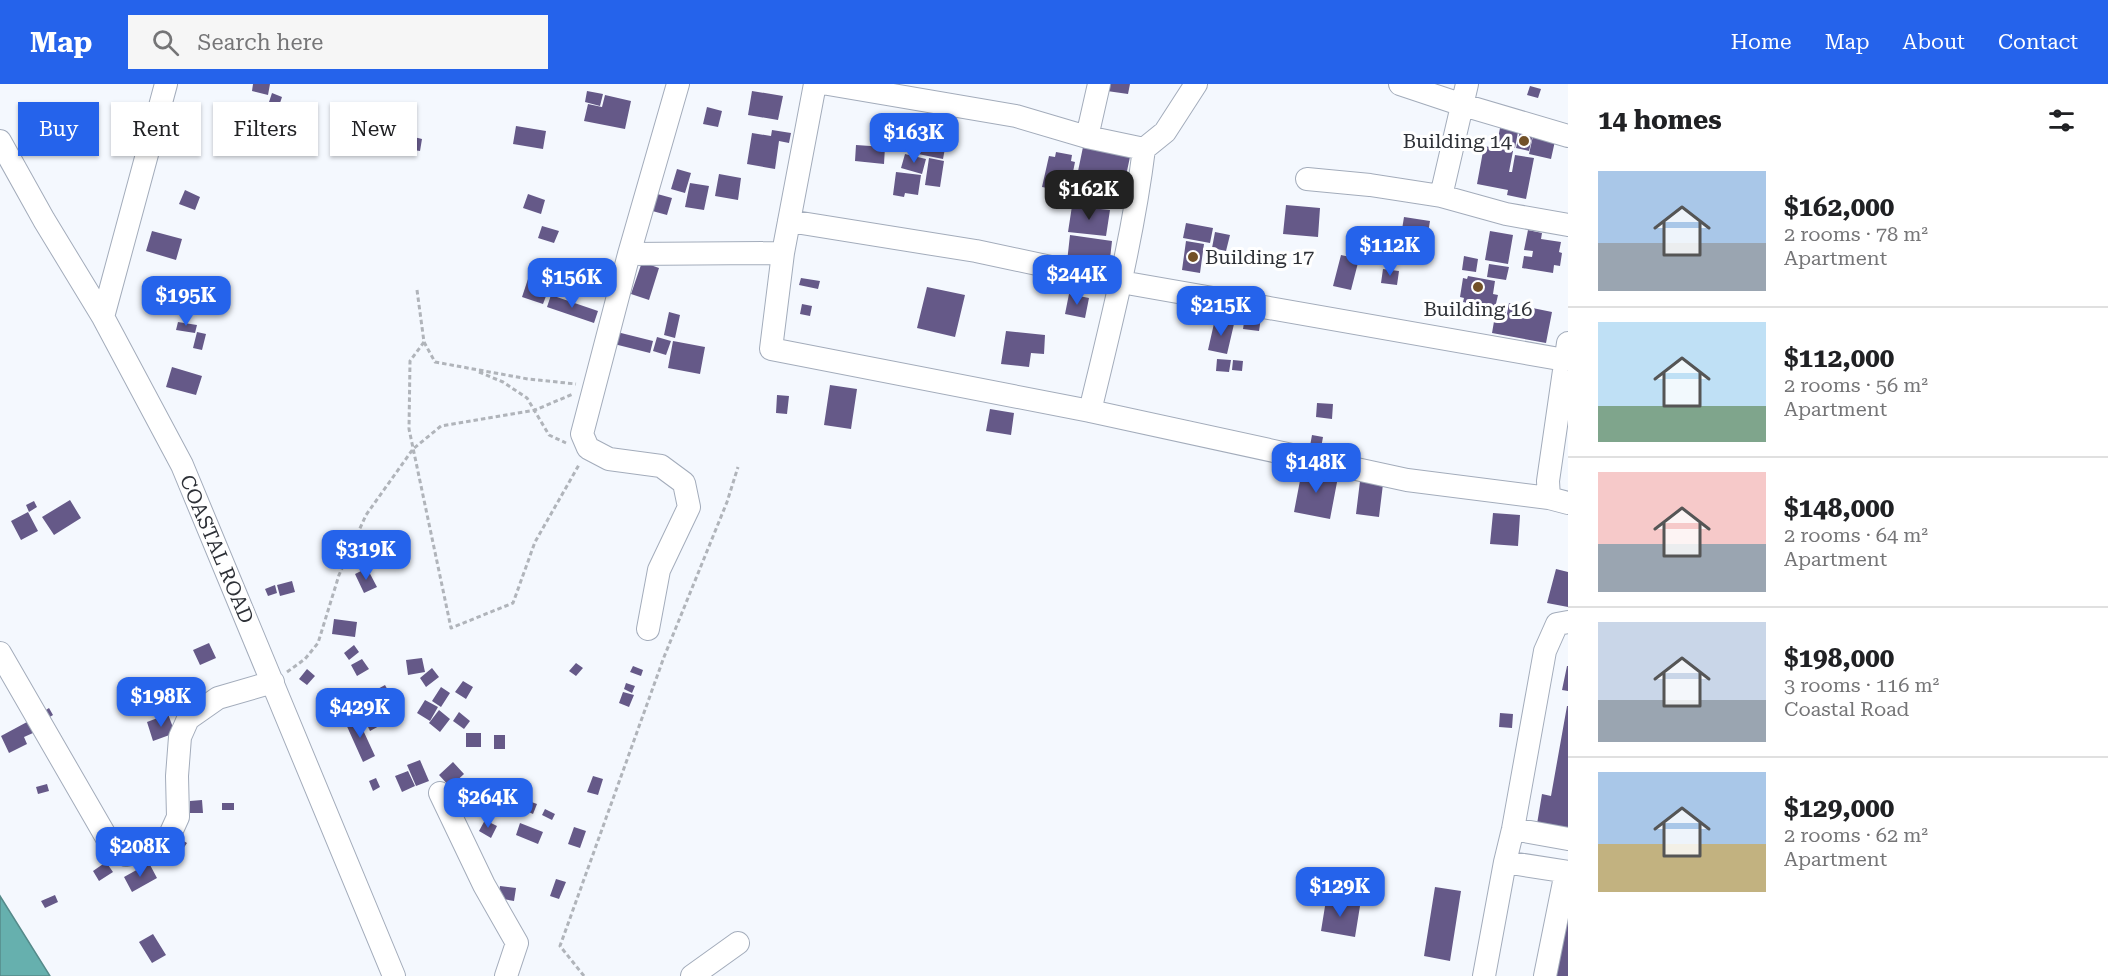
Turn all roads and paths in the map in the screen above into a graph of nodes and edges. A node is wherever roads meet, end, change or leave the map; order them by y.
1 (166, 84) edge
2 (678, 84) edge
3 (815, 84) edge
4 (828, 84) edge
5 (1099, 84) edge
6 (1196, 84) edge
7 (1400, 84) edge
8 (1465, 95) edge
9 (1568, 135) edge
10 (1087, 137) junction
11 (0, 141) edge
12 (1144, 149) junction
13 (1306, 179) dead end
14 (1441, 196) junction
15 (789, 221) junction
16 (1568, 225) edge
17 (783, 253) junction
18 (629, 254) junction
19 (1121, 282) junction
20 (417, 290) dead end
21 (103, 317) junction
22 (424, 342) junction
23 (1566, 352) edge
24 (475, 370) junction
25 (594, 386) junction
26 (535, 410) junction
27 (1090, 411) junction
28 (588, 448) junction
29 (413, 449) junction
30 (738, 467) dead end
31 (1558, 501) edge
32 (1568, 622) edge
33 (648, 629) dead end
34 (1559, 640) edge
35 (0, 653) edge
36 (273, 682) junction
37 (440, 793) dead end
38 (1513, 829) junction
39 (1568, 839) edge
40 (1505, 862) junction
41 (1567, 872) edge
42 (1564, 905) edge
43 (738, 943) dead end
44 (394, 976) edge
45 (506, 976) edge
46 (584, 976) edge
47 (692, 976) edge
48 (1484, 976) edge
49 (1545, 976) edge

1 - 21 street
2 - 18 street
3 - 15 street
4 - 10 street
5 - 10 street
6 - 12 street
7 - 8 street
8 - 9 street
8 - 14 street
10 - 12 street
11 - 21 street, COASTAL ROAD
12 - 19 street
13 - 14 street
14 - 16 street
15 - 17 street
15 - 19 street
17 - 18 street
17 - 27 street
18 - 25 street
19 - 23 street
19 - 27 street
20 - 22 path
21 - 36 street, COASTAL ROAD
22 - 24 path
22 - 29 path
23 - 31 street
24 - 25 path
24 - 26 path
25 - 26 path
25 - 28 street
26 - 28 path
26 - 29 path
27 - 31 street
28 - 29 path
28 - 33 street
29 - 36 path
30 - 46 path
32 - 34 street
34 - 38 street
35 - 36 street
36 - 44 street, COASTAL ROAD
37 - 45 street
38 - 39 street
38 - 40 street
40 - 41 street
40 - 48 street
41 - 42 street
42 - 49 street
43 - 47 street

